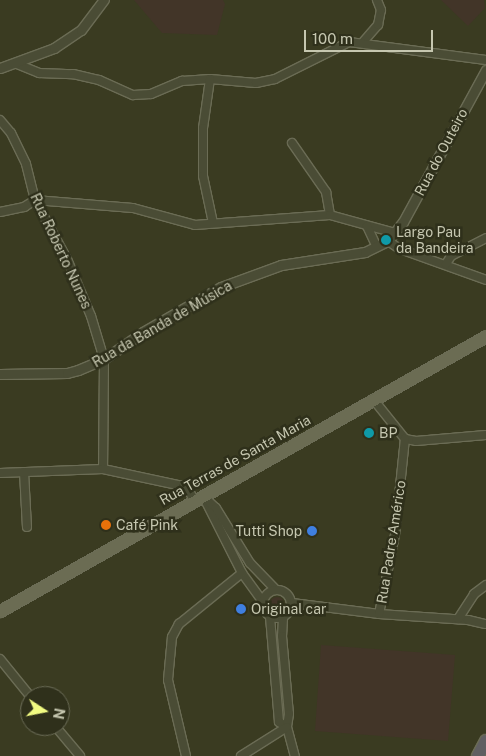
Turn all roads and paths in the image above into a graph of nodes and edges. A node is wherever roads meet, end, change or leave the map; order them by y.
1 (104, 0) edge
2 (377, 0) edge
3 (363, 42) junction
4 (486, 60) edge
5 (17, 64) junction
6 (0, 68) edge
7 (486, 70) edge
8 (210, 79) junction
9 (0, 120) edge
10 (292, 144) dead end
11 (35, 200) junction
12 (0, 212) edge
13 (330, 215) junction
14 (214, 224) junction
15 (367, 226) junction
16 (395, 233) junction
17 (486, 238) edge
18 (388, 241) junction
19 (377, 247) junction
20 (446, 264) junction
21 (486, 280) edge
22 (486, 336) edge
23 (104, 359) junction
24 (1, 373) edge
25 (373, 399) junction
26 (486, 435) edge
27 (405, 439) junction
28 (103, 469) junction
29 (24, 472) junction
30 (0, 473) edge
31 (198, 498) junction
32 (27, 527) dead end
33 (242, 573) junction
34 (486, 585) edge
35 (276, 590) junction
36 (263, 602) junction
37 (292, 603) junction
38 (0, 611) edge
39 (379, 614) junction
40 (270, 617) junction
41 (283, 618) junction
42 (458, 619) junction
43 (486, 624) edge
44 (0, 659) edge
45 (22, 686) edge
46 (287, 727) junction
47 (63, 736) edge
48 (486, 741) edge
49 (486, 752) edge
50 (80, 756) edge
51 (186, 756) edge
52 (241, 756) edge
53 (295, 756) edge
54 (478, 756) edge
55 (484, 756) edge

1 - 5 street
2 - 3 street
3 - 4 street
3 - 8 street
5 - 6 street
5 - 8 street
7 - 16 street, Rua do Outeiro
8 - 14 street
9 - 11 street, Rua Roberto Nunes
10 - 13 street
11 - 12 street
11 - 14 street
11 - 23 street, Rua Roberto Nunes
13 - 14 street
13 - 15 street
15 - 16 street
15 - 19 street
16 - 18 street
17 - 20 street
18 - 19 street
18 - 20 street
19 - 23 street, Rua da Banda de Música
20 - 21 street
22 - 25 main road, Rua Terras de Santa Maria
23 - 24 street, Rua da Banda de Música
23 - 28 street, Rua Roberto Nunes
25 - 27 street
25 - 31 main road, Rua Terras de Santa Maria
26 - 27 street
27 - 39 street, Rua Padre Américo
28 - 29 street
28 - 31 street
29 - 30 street
29 - 32 street
31 - 33 street
31 - 35 street
31 - 38 main road, Rua Terras de Santa Maria
33 - 36 street
33 - 51 street
34 - 42 street
35 - 36 street
35 - 37 street
36 - 40 street
37 - 39 street
37 - 41 street
39 - 42 street
40 - 41 street
40 - 46 street
41 - 46 street
42 - 43 street
44 - 45 street
46 - 52 street
46 - 53 street
47 - 50 street
48 - 54 highway
49 - 55 highway

